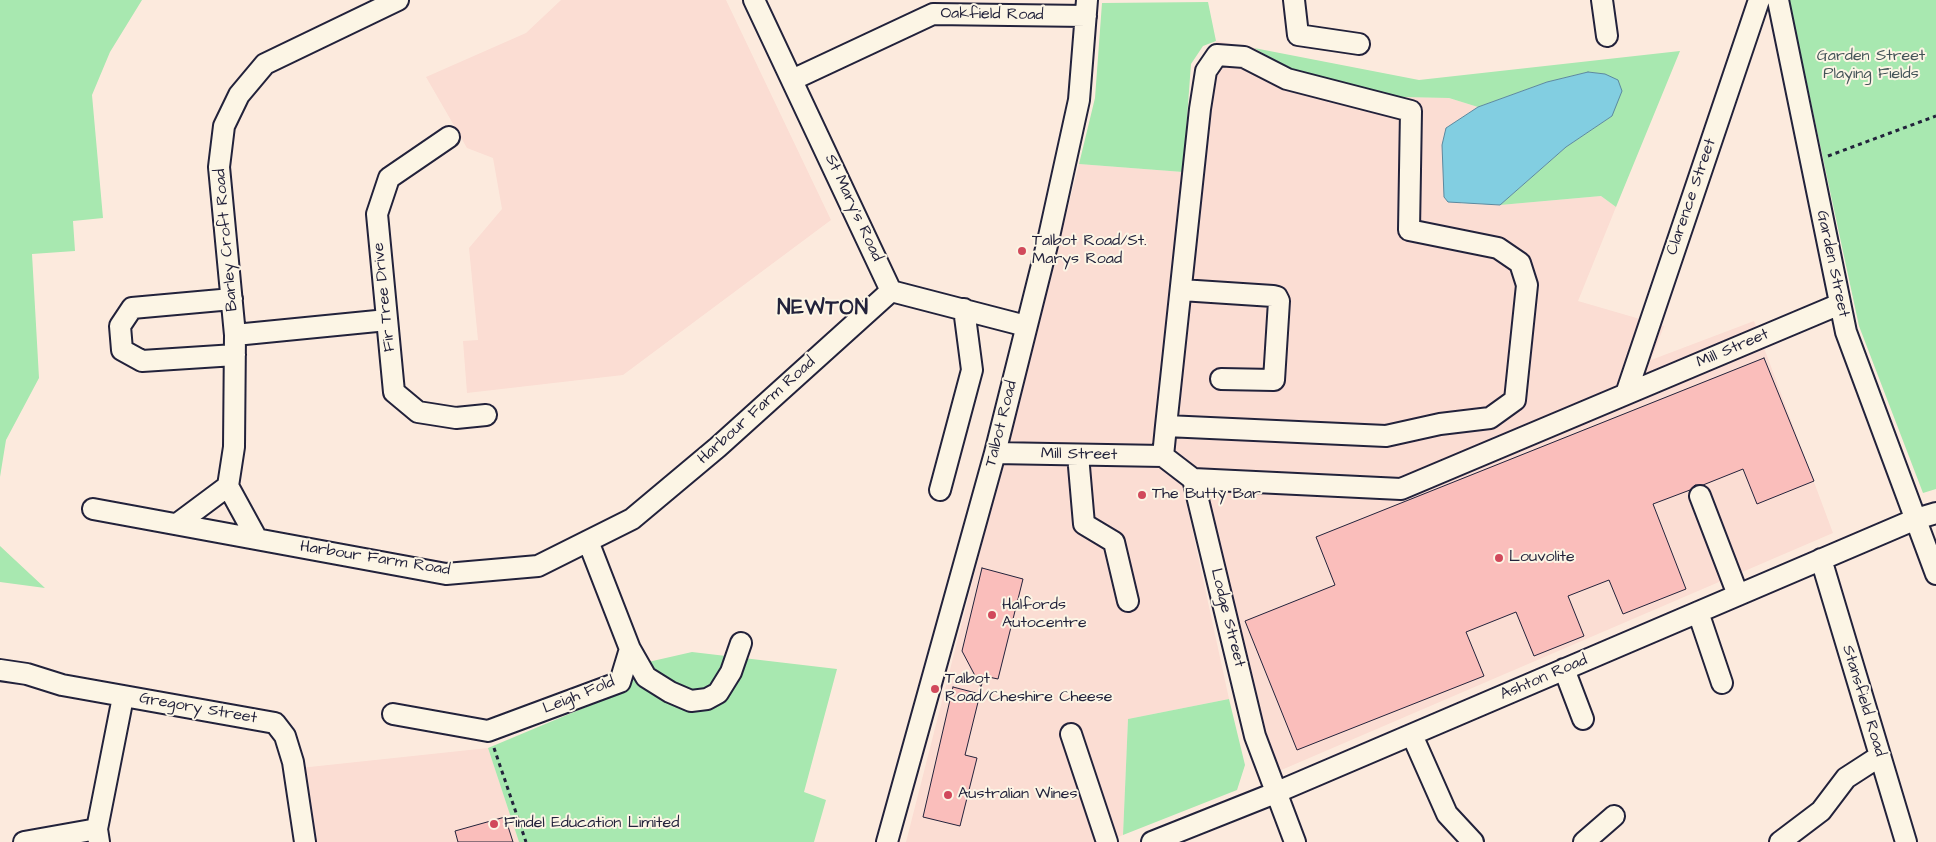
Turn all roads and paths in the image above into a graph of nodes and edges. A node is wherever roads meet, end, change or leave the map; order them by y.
1 (398, 0) edge
2 (754, 0) edge
3 (1294, 0) edge
4 (1602, 0) edge
5 (1758, 0) edge
6 (1778, 0) edge
7 (1087, 8) edge
8 (1606, 36) dead end
9 (1359, 44) dead end
10 (792, 80) junction
11 (1936, 116) edge
12 (450, 138) dead end
13 (1811, 162) junction
14 (1180, 290) junction
15 (891, 291) junction
16 (232, 299) junction
17 (1840, 304) junction
18 (964, 309) junction
19 (387, 320) junction
20 (1026, 326) junction
21 (235, 345) junction
22 (1221, 379) dead end
23 (1626, 394) junction
24 (486, 415) dead end
25 (1166, 426) junction
26 (994, 453) junction
27 (1078, 454) junction
28 (1163, 456) junction
29 (1193, 480) junction
30 (228, 486) junction
31 (940, 490) dead end
32 (1700, 496) dead end
33 (93, 509) dead end
34 (1936, 512) edge
35 (1916, 519) junction
36 (177, 524) junction
37 (257, 539) junction
38 (588, 541) junction
39 (1821, 559) junction
40 (1936, 574) edge
41 (1738, 595) junction
42 (1128, 601) dead end
43 (1698, 612) junction
44 (741, 643) dead end
45 (630, 649) junction
46 (1564, 669) junction
47 (0, 670) edge
48 (1722, 684) dead end
49 (123, 697) junction
50 (394, 714) dead end
51 (1583, 719) dead end
52 (488, 731) junction
53 (1071, 734) dead end
54 (1412, 734) junction
55 (1880, 756) junction
56 (1275, 793) junction
57 (1614, 816) dead end
58 (98, 835) edge
59 (24, 842) edge
60 (305, 842) edge
61 (526, 842) edge
62 (887, 842) edge
63 (1107, 842) edge
64 (1152, 842) edge
65 (1295, 842) edge
66 (1473, 842) edge
67 (1584, 842) edge
68 (1780, 842) edge
69 (1906, 842) edge

1 - 16 street, Barley Croft Road
2 - 10 street, St Mary's Road
3 - 9 street
4 - 8 street
5 - 23 street, Clarence Street
6 - 13 street, Garden Street
7 - 10 street, Oakfield Road
7 - 20 street, Talbot Road
10 - 15 street, St Mary's Road
11 - 13 path
12 - 19 street, Fir Tree Drive
13 - 17 street, Garden Street
14 - 22 street
14 - 25 street
14 - 25 street
15 - 18 street
15 - 38 street, Harbour Farm Road
16 - 21 street, Barley Croft Road
16 - 21 street
17 - 23 street, Mill Street
17 - 35 street, Garden Street
18 - 20 street
18 - 31 street
19 - 21 street
19 - 24 street, Fir Tree Drive
20 - 26 street, Talbot Road
21 - 30 street, Barley Croft Road
23 - 29 street, Mill Street
25 - 28 street
26 - 27 street, Mill Street
26 - 62 street, Talbot Road
27 - 28 street, Mill Street
27 - 42 street
28 - 29 street
29 - 56 street, Lodge Street
30 - 36 street
30 - 37 street
32 - 41 street
33 - 36 street, Harbour Farm Road
34 - 35 street, Ashton Road
35 - 39 street, Ashton Road
35 - 40 street, Garden Street
36 - 37 street, Harbour Farm Road
37 - 38 street, Harbour Farm Road
38 - 45 street
39 - 41 street, Ashton Road
39 - 55 street, Stansfield Road
41 - 43 street, Ashton Road
43 - 46 street, Ashton Road
43 - 48 street
44 - 45 street
45 - 52 street, Leigh Fold
46 - 51 street
46 - 54 street, Ashton Road
47 - 49 street, Gregory Street
49 - 58 street
49 - 60 street, Gregory Street
50 - 52 street
52 - 61 path
53 - 63 street
54 - 56 street, Ashton Road
54 - 66 street
55 - 68 street
55 - 69 street, Stansfield Road
56 - 64 street, Ashton Road
56 - 65 street, Lodge Street
57 - 67 street
58 - 59 street

